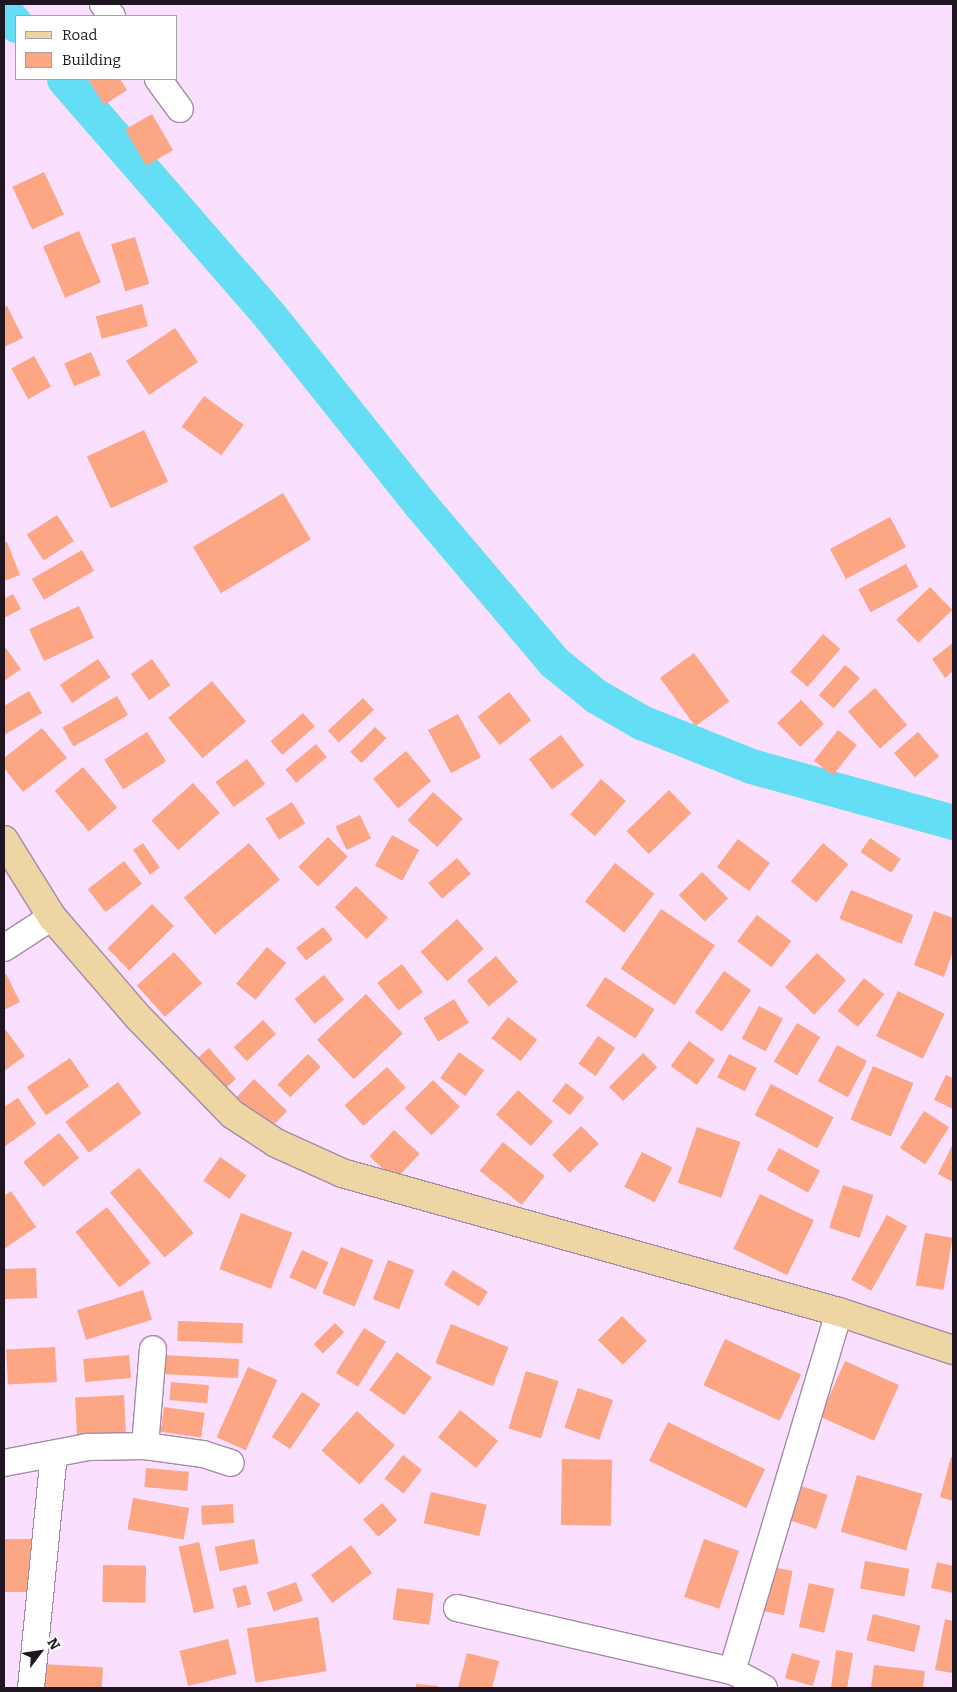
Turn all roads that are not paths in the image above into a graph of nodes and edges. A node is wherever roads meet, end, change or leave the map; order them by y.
1 (103, 4) edge
2 (111, 15) edge
3 (159, 80) edge
4 (180, 109) dead end
5 (4, 840) edge
6 (52, 917) junction
7 (4, 948) edge
8 (839, 1312) junction
9 (153, 1349) dead end
10 (953, 1350) edge
11 (145, 1446) junction
12 (54, 1454) junction
13 (4, 1463) edge
14 (231, 1463) dead end
15 (457, 1608) dead end
16 (732, 1671) junction
17 (31, 1688) edge
18 (764, 1688) edge

1 - 2 street
3 - 4 street
5 - 6 main road
6 - 7 street
6 - 8 main road
8 - 10 main road
8 - 16 street
9 - 11 street
11 - 12 street
11 - 14 street
12 - 13 street
12 - 17 street
15 - 16 street
16 - 18 street

